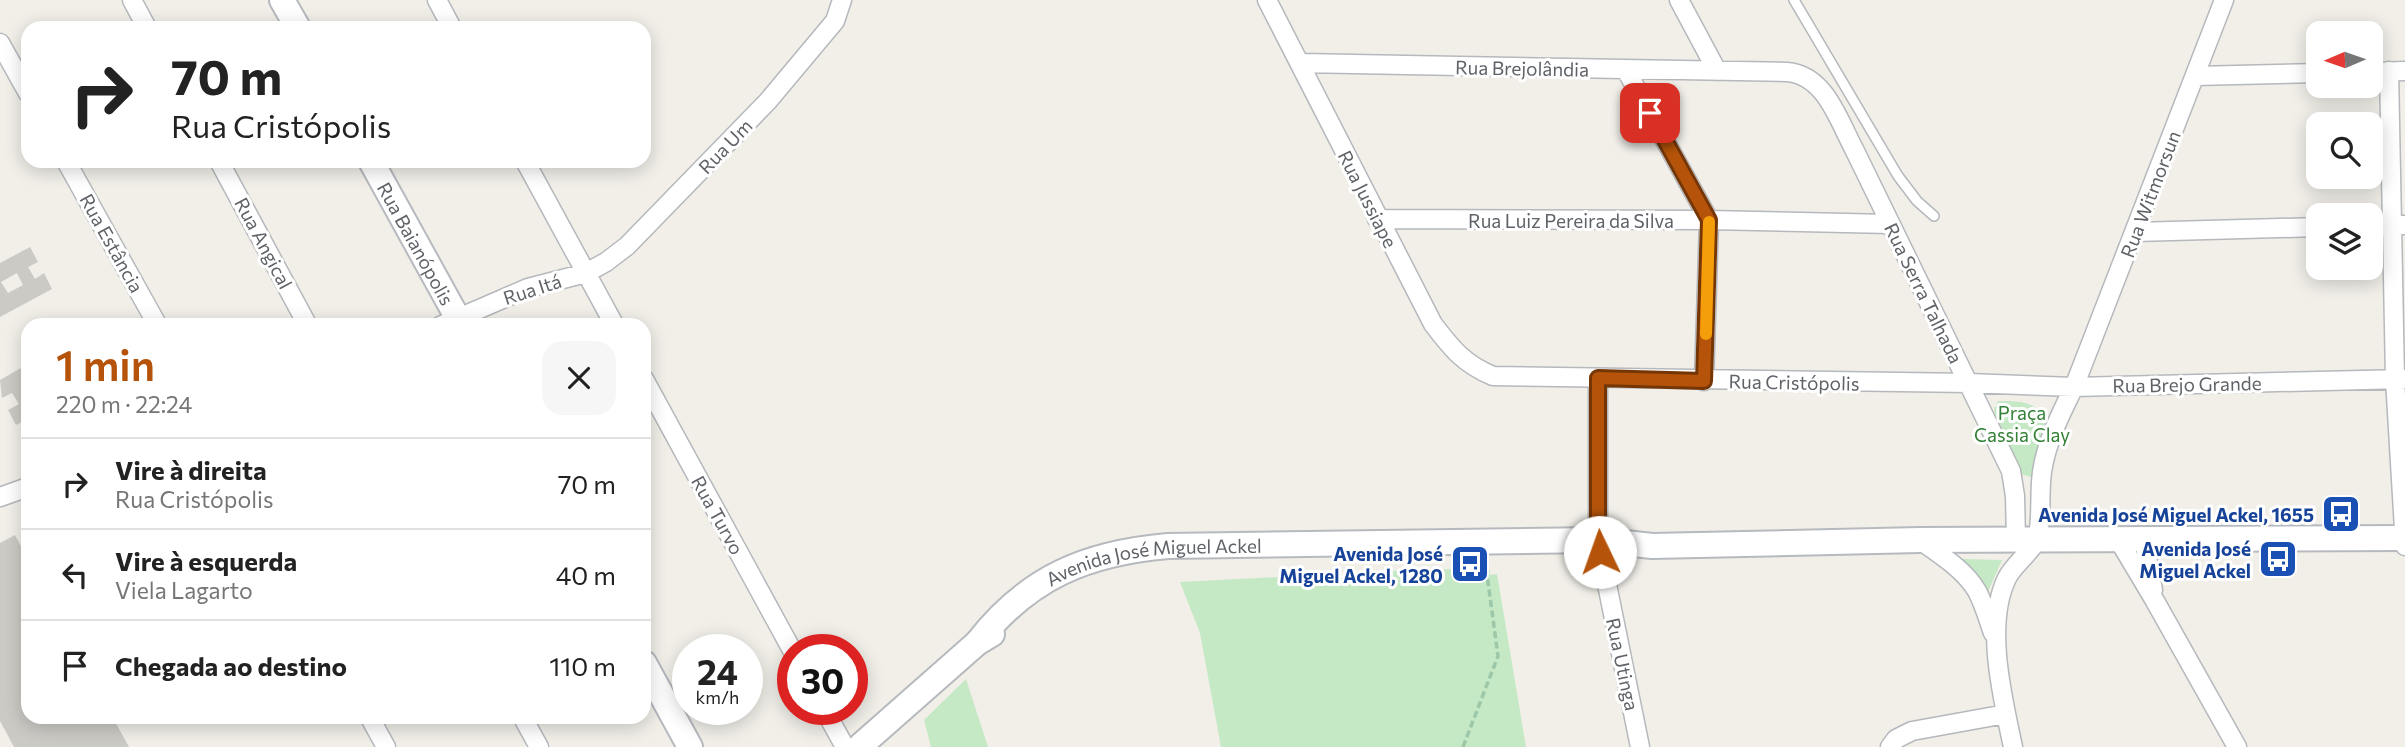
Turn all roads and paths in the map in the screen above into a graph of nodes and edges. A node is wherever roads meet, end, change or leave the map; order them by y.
1 (132, 0) edge
2 (282, 0) edge
3 (437, 0) edge
4 (842, 0) edge
5 (854, 0) edge
6 (1267, 0) edge
7 (1679, 0) edge
8 (1794, 0) edge
9 (2224, 0) edge
10 (143, 21) edge
11 (294, 21) edge
12 (448, 21) edge
13 (835, 21) junction
14 (0, 43) edge
15 (1300, 64) junction
16 (1626, 70) junction
17 (1717, 71) junction
18 (2389, 71) edge
19 (1787, 72) joint
20 (2306, 73) edge
21 (2195, 76) junction
22 (21, 80) edge
23 (70, 168) edge
24 (223, 168) edge
25 (375, 168) edge
26 (529, 168) edge
27 (1934, 215) dead end
28 (1377, 219) junction
29 (1709, 220) junction
30 (1890, 224) junction
31 (2399, 225) edge
32 (2306, 227) edge
33 (2135, 232) junction
34 (586, 273) junction
35 (154, 318) edge
36 (304, 318) edge
37 (450, 318) edge
38 (464, 318) edge
39 (611, 318) edge
40 (1493, 376) joint
41 (1598, 378) junction
42 (2400, 379) edge
43 (1704, 381) junction
44 (1969, 383) junction
45 (2074, 387) junction
46 (651, 392) edge
47 (2041, 482) junction
48 (2014, 483) junction
49 (21, 490) edge
50 (0, 497) edge
51 (2118, 539) junction
52 (1920, 540) junction
53 (2027, 540) junction
54 (2144, 540) junction
55 (2405, 541) edge
56 (1599, 546) junction
57 (1484, 554) junction
58 (2155, 601) junction
59 (783, 634) edge
60 (978, 643) junction
61 (1996, 643) junction
62 (651, 676) edge
63 (2006, 713) junction
64 (373, 724) edge
65 (526, 724) edge
66 (833, 725) edge
67 (386, 747) edge
68 (539, 747) edge
69 (690, 747) edge
70 (845, 747) edge
71 (859, 747) edge
72 (1463, 747) edge
73 (1640, 747) edge
74 (1890, 747) edge
75 (2013, 747) edge
76 (2237, 747) edge

1 - 10 street
2 - 11 street
3 - 12 street
4 - 13 street, Rua Um
5 - 13 street
6 - 15 street, Rua Jussiape
7 - 17 street
8 - 27 lane
9 - 21 street, Rua Witmorsun
13 - 34 street, Rua Um
14 - 22 street
15 - 16 street, Rua Brejolândia
15 - 28 street, Rua Jussiape
16 - 17 street, Rua Brejolândia
16 - 29 street
17 - 19 street, Rua Brejolândia
18 - 31 street
19 - 30 street, Rua Serra Talhada
20 - 21 street
21 - 33 street, Rua Witmorsun
23 - 35 street, Rua Estância
24 - 36 street, Rua Angical
25 - 37 street, Rua Baianópolis
26 - 34 street
28 - 29 street, Rua Luiz Pereira da Silva
28 - 40 street, Rua Jussiape
29 - 30 street, Rua Luiz Pereira da Silva
29 - 43 street
30 - 44 street, Rua Serra Talhada
31 - 42 street
32 - 33 street
33 - 45 street, Rua Witmorsun
34 - 38 street, Rua Itá
34 - 39 street
40 - 41 street, Rua Cristópolis
41 - 43 street, Rua Cristópolis
41 - 56 street, Rua Utinga
42 - 45 street, Rua Brejo Grande
42 - 55 street
43 - 44 street, Rua Cristópolis
44 - 45 street, Rua Brejo Grande
44 - 48 street, Rua Serra Talhada
45 - 47 street
46 - 59 street, Rua Turvo
47 - 48 street
47 - 53 street
48 - 53 street, Rua Serra Talhada
49 - 50 street
51 - 53 street, Avenida José Miguel Ackel
51 - 54 street, Avenida José Miguel Ackel
51 - 58 street
52 - 53 street, Avenida José Miguel Ackel
52 - 56 street, Avenida José Miguel Ackel
52 - 61 street
53 - 61 street
54 - 55 street, Avenida José Miguel Ackel
54 - 58 street
56 - 57 street, Avenida José Miguel Ackel
56 - 60 street, Avenida José Miguel Ackel
56 - 73 street, Rua Utinga
57 - 60 street, Avenida José Miguel Ackel
57 - 72 path
58 - 76 street
60 - 71 street, Avenida José Miguel Ackel
61 - 63 street
62 - 69 street
63 - 74 street
63 - 75 street
64 - 67 street
65 - 68 street
66 - 70 street

